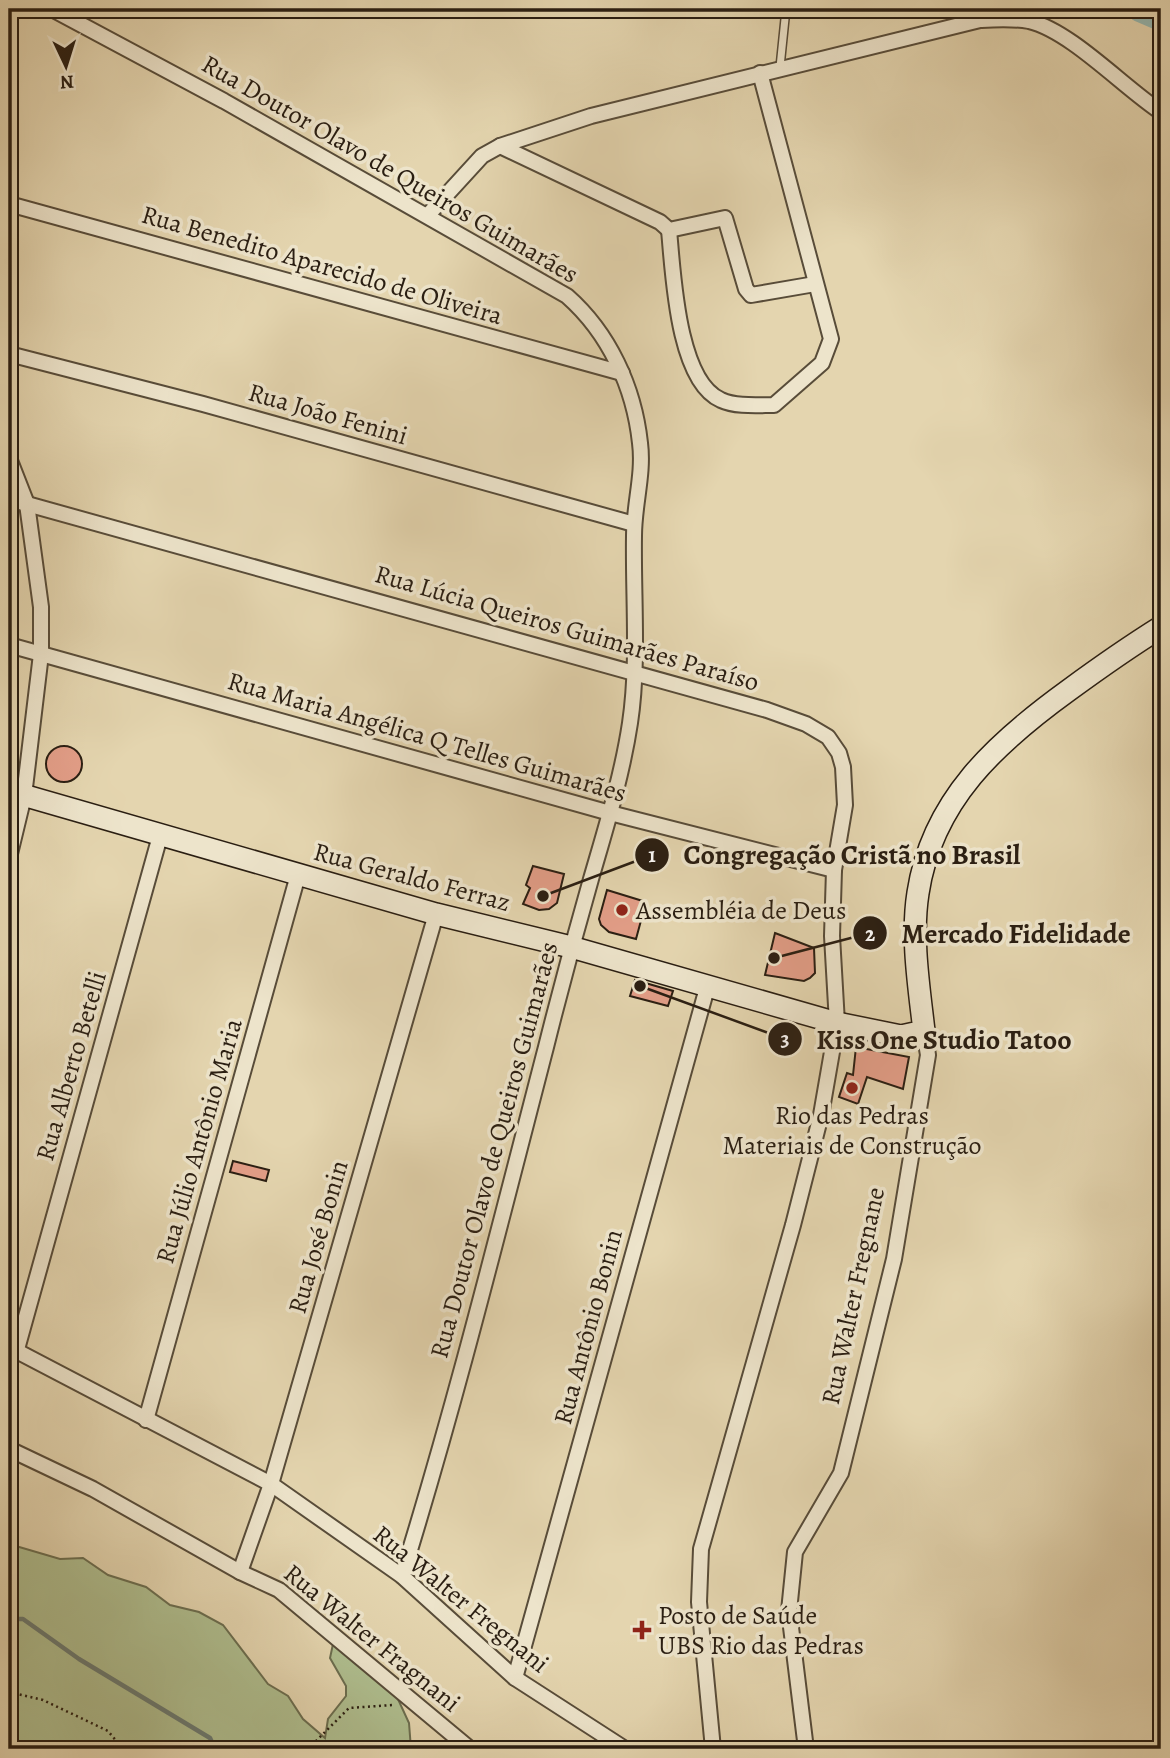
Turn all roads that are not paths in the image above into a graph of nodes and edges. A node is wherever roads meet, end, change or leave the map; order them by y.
1 (52, 9) edge
2 (786, 9) edge
3 (1021, 9) edge
4 (1031, 22) junction
5 (780, 67) junction
6 (760, 73) junction
7 (1161, 112) edge
8 (500, 146) junction
9 (9, 204) edge
10 (428, 215) junction
11 (669, 230) junction
12 (815, 284) junction
13 (9, 355) edge
14 (622, 373) junction
15 (9, 458) edge
16 (9, 499) edge
17 (27, 504) junction
18 (634, 524) junction
19 (1161, 627) edge
20 (9, 645) edge
21 (41, 654) junction
22 (632, 671) junction
23 (17, 794) edge
24 (610, 813) junction
25 (160, 836) junction
26 (9, 858) edge
27 (834, 870) junction
28 (298, 875) junction
29 (436, 914) junction
30 (572, 947) junction
31 (707, 988) junction
32 (837, 1023) junction
33 (924, 1031) junction
34 (13, 1348) edge
35 (146, 1420) junction
36 (9, 1449) edge
37 (271, 1484) junction
38 (240, 1572) junction
39 (402, 1576) junction
40 (515, 1678) junction
41 (470, 1749) edge
42 (625, 1749) edge
43 (713, 1749) edge
44 (806, 1749) edge

1 - 10 street, Rua Doutor Olavo de Queiros Guimarães
2 - 5 lane
3 - 4 lane
4 - 5 street
4 - 7 street
5 - 6 street
6 - 8 street
6 - 12 street
8 - 10 street
8 - 11 street
9 - 14 street, Rua Benedito Aparecido de Oliveira
10 - 14 street, Rua Doutor Olavo de Queiros Guimarães
11 - 12 street
11 - 12 street
13 - 18 street, Rua João Fenini
14 - 18 street, Rua Doutor Olavo de Queiros Guimarães
15 - 17 street
16 - 17 street, Rua Lúcia Queiros Guimarães Paraíso
17 - 21 street
17 - 22 street, Rua Lúcia Queiros Guimarães Paraíso
18 - 22 street, Rua Doutor Olavo de Queiros Guimarães
19 - 33 street, Rua Walter Fregnane
20 - 21 street, Rua Maria Angélica Q Telles Guimarães
21 - 23 street
21 - 24 street, Rua Maria Angélica Q Telles Guimarães
22 - 24 street, Rua Doutor Olavo de Queiros Guimarães
22 - 27 street, Rua Lúcia Queiros Guimarães Paraíso
23 - 25 street, Rua Geraldo Ferraz
23 - 26 street
24 - 27 street, Rua Maria Angélica Q Telles Guimarães
24 - 30 street, Rua Doutor Olavo de Queiros Guimarães
25 - 28 street, Rua Geraldo Ferraz
25 - 34 street, Rua Alberto Betelli
27 - 32 street, Rua Lúcia Queiros Guimarães Paraíso
28 - 29 street, Rua Geraldo Ferraz
28 - 35 street, Rua Júlio Antônio Maria
29 - 30 street, Rua Geraldo Ferraz
29 - 37 street, Rua José Bonin
30 - 31 street, Rua Geraldo Ferraz
30 - 39 street, Rua Doutor Olavo de Queiros Guimarães
31 - 32 street, Rua Geraldo Ferraz
31 - 40 street, Rua Antônio Bonin
32 - 33 street, Rua Geraldo Ferraz
32 - 43 street, Rua Lúcia Queiros Guimarães Paraíso
33 - 44 street, Rua Walter Fregnane
34 - 35 street, Rua Walter Fregnani
35 - 37 street, Rua Walter Fregnani
36 - 38 street
37 - 38 street, Rua José Bonin
37 - 39 street, Rua Walter Fregnani
38 - 41 street, Rua Walter Fragnani
39 - 40 street, Rua Walter Fregnani
40 - 42 street, Rua Walter Fregnani

